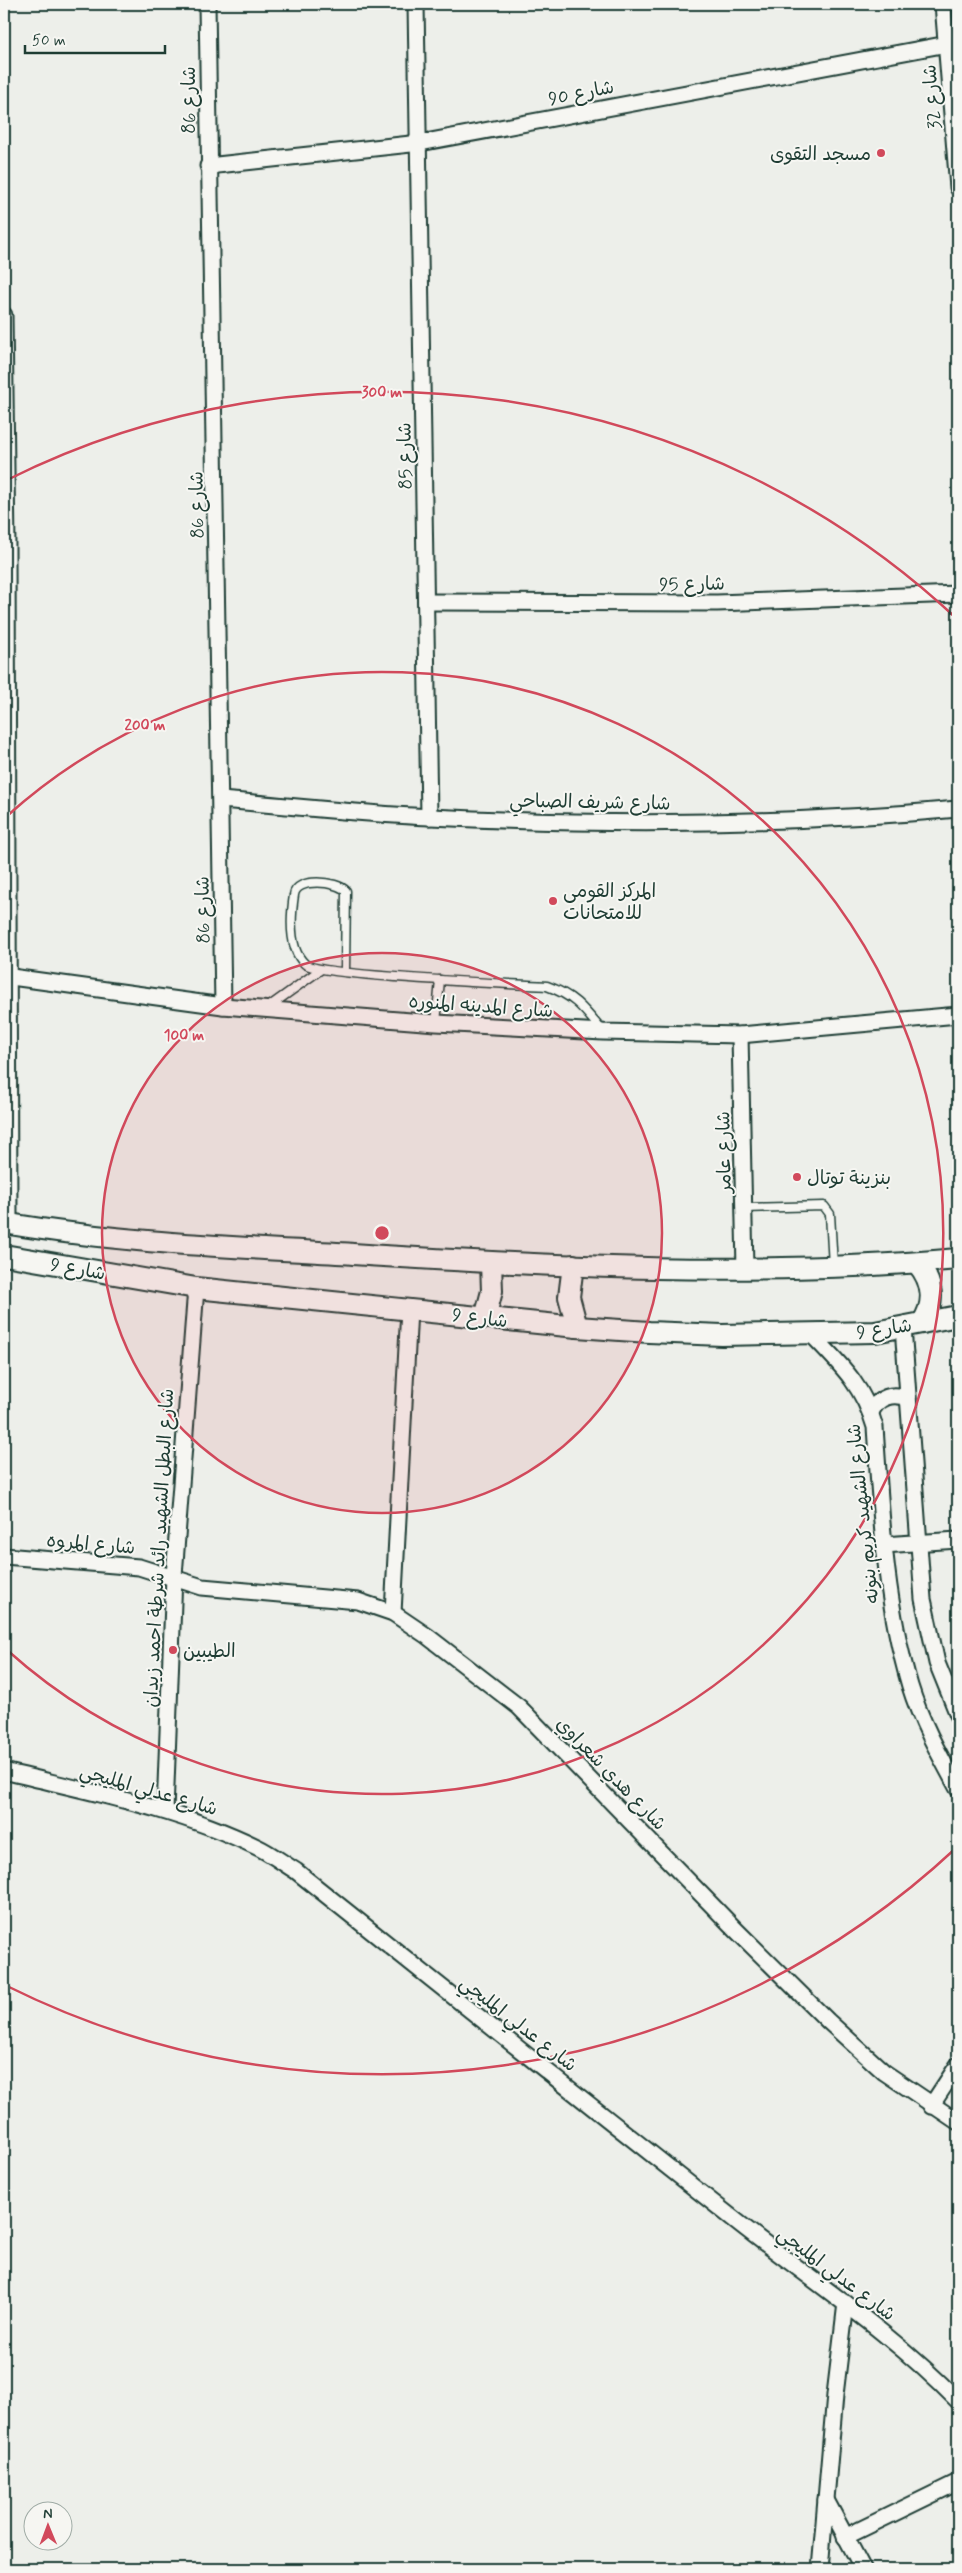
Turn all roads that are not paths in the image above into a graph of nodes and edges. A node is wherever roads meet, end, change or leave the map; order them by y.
1 (207, 4) edge
2 (416, 4) edge
3 (943, 4) edge
4 (952, 43) edge
5 (420, 143) junction
6 (208, 166) junction
7 (958, 188) edge
8 (4, 315) edge
9 (5, 475) edge
10 (6, 547) edge
11 (958, 594) edge
12 (426, 602) junction
13 (220, 800) junction
14 (958, 809) edge
15 (429, 817) junction
16 (320, 970) junction
17 (345, 972) junction
18 (6, 977) edge
19 (440, 980) junction
20 (223, 1006) junction
21 (266, 1009) junction
22 (958, 1016) edge
23 (436, 1023) junction
24 (603, 1032) junction
25 (740, 1035) junction
26 (745, 1208) junction
27 (6, 1223) edge
28 (4, 1255) edge
29 (958, 1259) edge
30 (491, 1263) junction
31 (917, 1263) junction
32 (573, 1265) junction
33 (833, 1268) junction
34 (745, 1269) junction
35 (196, 1288) junction
36 (409, 1308) junction
37 (958, 1316) edge
38 (485, 1318) junction
39 (912, 1325) junction
40 (577, 1327) junction
41 (811, 1334) junction
42 (908, 1399) junction
43 (871, 1412) junction
44 (958, 1540) edge
45 (919, 1543) junction
46 (883, 1545) junction
47 (4, 1556) edge
48 (174, 1576) junction
49 (393, 1613) junction
50 (958, 1715) edge
51 (4, 1771) edge
52 (958, 1789) edge
53 (165, 1811) junction
54 (958, 2065) edge
55 (931, 2106) junction
56 (958, 2122) edge
57 (846, 2303) junction
58 (958, 2401) edge
59 (958, 2482) edge
60 (826, 2499) junction
61 (845, 2536) junction
62 (820, 2569) edge
63 (863, 2569) edge

1 - 6 street, شارع 86
2 - 5 street, شارع 85
3 - 4 street, شارع 32
4 - 5 street, شارع 90
4 - 7 street, شارع 32
5 - 6 street, شارع 90
5 - 12 street, شارع 85
6 - 13 street, شارع 86
8 - 9 street
9 - 10 street
10 - 18 street
11 - 12 street, شارع 95
12 - 15 street, شارع 85
13 - 15 street, شارع شريف الصباحي
13 - 20 street, شارع 86
14 - 15 street, شارع شريف الصباحي
16 - 17 lane
16 - 17 lane
16 - 21 lane
17 - 19 lane
18 - 20 street, شارع المدينه المنوره
18 - 27 street
19 - 23 lane
19 - 24 lane
20 - 21 street, شارع المدينه المنوره
21 - 23 street, شارع المدينه المنوره
22 - 25 street, شارع المدينه المنوره
23 - 24 street, شارع المدينه المنوره
24 - 25 street, شارع المدينه المنوره
25 - 26 street, شارع عامر
26 - 33 lane
26 - 34 street, شارع عامر
27 - 30 main road, شارع 9
28 - 35 main road, شارع 9
29 - 31 main road, شارع 9
30 - 32 main road, شارع 9
30 - 38 main road
31 - 33 main road, شارع 9
31 - 39 main road
32 - 34 main road, شارع 9
32 - 40 main road
33 - 34 main road, شارع 9
35 - 36 main road, شارع 9
35 - 48 street, شارع البطل الشهيد رائد شرطة احمد زيدان
36 - 38 main road, شارع 9
36 - 49 street
37 - 39 main road, شارع 9
38 - 40 main road, شارع 9
39 - 41 main road, شارع 9
39 - 42 street
40 - 41 main road, شارع 9
41 - 43 street, شارع الشهيد كريم بنونه
42 - 43 street
42 - 45 street
43 - 46 street, شارع الشهيد كريم بنونه
44 - 45 street
45 - 46 street
45 - 50 street
46 - 52 street, شارع الشهيد كريم بنونه
47 - 48 street, شارع المروه
48 - 49 street, شارع هدي شعراوي
48 - 53 street, شارع البطل الشهيد رائد شرطة احمد زيدان
49 - 55 street, شارع هدي شعراوي
51 - 53 street, شارع عدلي المليجي
53 - 57 street, شارع عدلي المليجي
54 - 55 street
55 - 56 street, شارع هدي شعراوي
57 - 58 street, شارع عدلي المليجي
57 - 60 street
59 - 61 street
60 - 61 street
60 - 62 street
61 - 63 street

